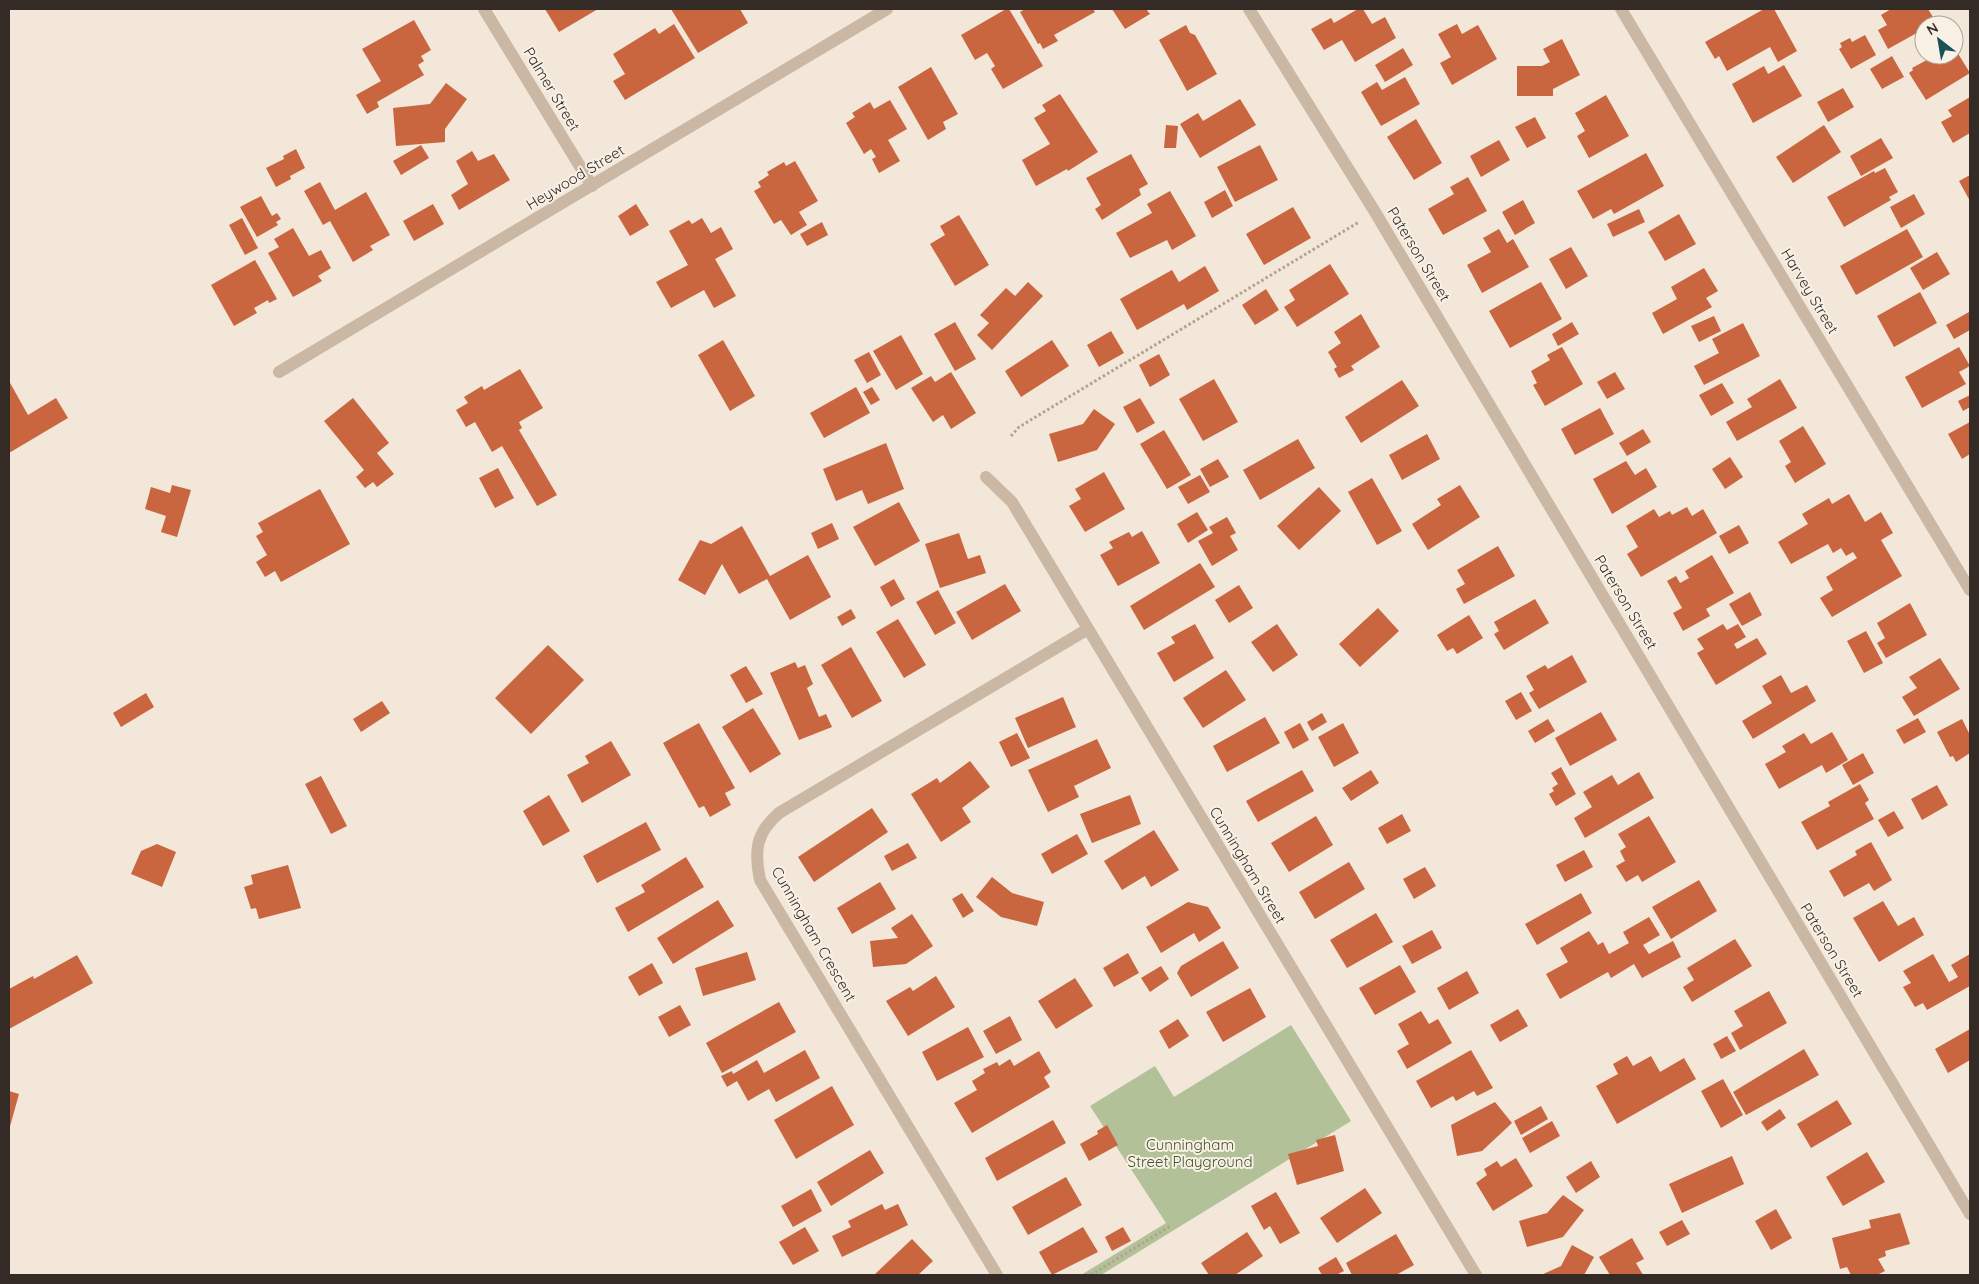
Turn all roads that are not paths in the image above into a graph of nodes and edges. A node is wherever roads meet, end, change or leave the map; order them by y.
1 (484, 9) edge
2 (887, 9) edge
3 (1249, 9) edge
4 (1621, 9) edge
5 (592, 186) junction
6 (279, 372) dead end
7 (986, 477) dead end
8 (1970, 590) edge
9 (1088, 629) junction
10 (1970, 1214) edge
11 (997, 1275) edge
12 (1476, 1275) edge

1 - 5 street, Palmer Street
2 - 5 street, Heywood Street
3 - 10 street, Paterson Street
4 - 8 street, Harvey Street
5 - 6 street, Heywood Street
7 - 9 street, Cunningham Street
9 - 11 street, Cunningham Crescent
9 - 12 street, Cunningham Street

